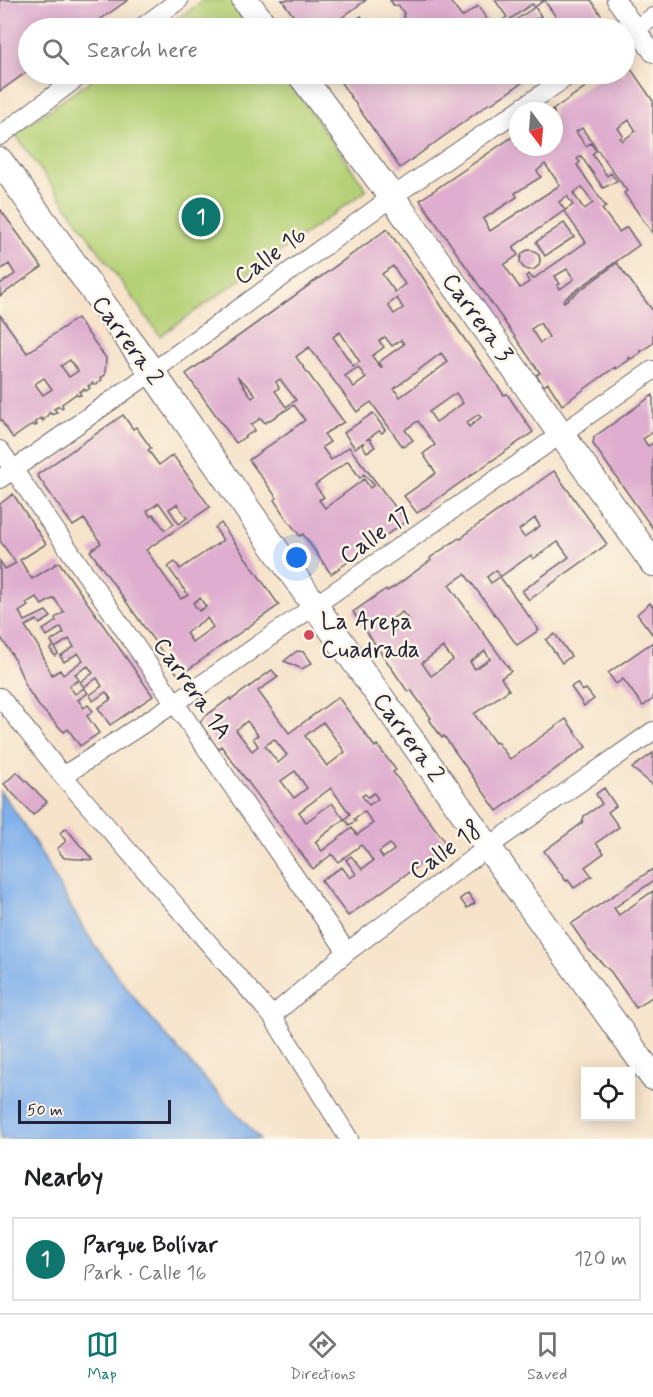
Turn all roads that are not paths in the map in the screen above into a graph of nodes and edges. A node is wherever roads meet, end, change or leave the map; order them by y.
1 (179, 0) edge
2 (245, 0) edge
3 (616, 0) edge
4 (653, 17) edge
5 (155, 18) edge
6 (258, 18) edge
7 (624, 18) edge
8 (635, 30) edge
9 (635, 37) edge
10 (653, 53) edge
11 (69, 84) edge
12 (307, 84) edge
13 (556, 84) edge
14 (0, 136) edge
15 (0, 161) edge
16 (392, 197) junction
17 (653, 370) edge
18 (152, 372) junction
19 (562, 434) junction
20 (0, 450) edge
21 (7, 474) edge
22 (653, 563) edge
23 (315, 606) junction
24 (0, 697) edge
25 (175, 703) junction
26 (653, 730) edge
27 (63, 776) junction
28 (488, 847) junction
29 (347, 952) junction
30 (272, 1016) junction
31 (653, 1077) edge
32 (349, 1139) edge

1 - 5 street
2 - 6 main road
3 - 7 street
4 - 8 street
9 - 10 street
11 - 14 street
12 - 16 main road, Carrera 3
13 - 16 street, Calle 16
15 - 18 main road, Carrera 2
16 - 18 street, Calle 16
16 - 19 main road, Carrera 3
17 - 19 street, Calle 17
18 - 21 street, Calle 16
18 - 23 main road, Carrera 2
19 - 22 main road, Carrera 3
19 - 23 street, Calle 17
20 - 21 street, Carrera 1A
21 - 25 street, Carrera 1A
23 - 25 street, Calle 17
23 - 28 main road, Carrera 2
24 - 27 street
25 - 27 street, Calle 17
25 - 29 street, Carrera 1A
26 - 28 street, Calle 18
27 - 30 street
28 - 29 street, Calle 18
28 - 31 main road, Carrera 2
29 - 30 street, Calle 18
30 - 32 street

